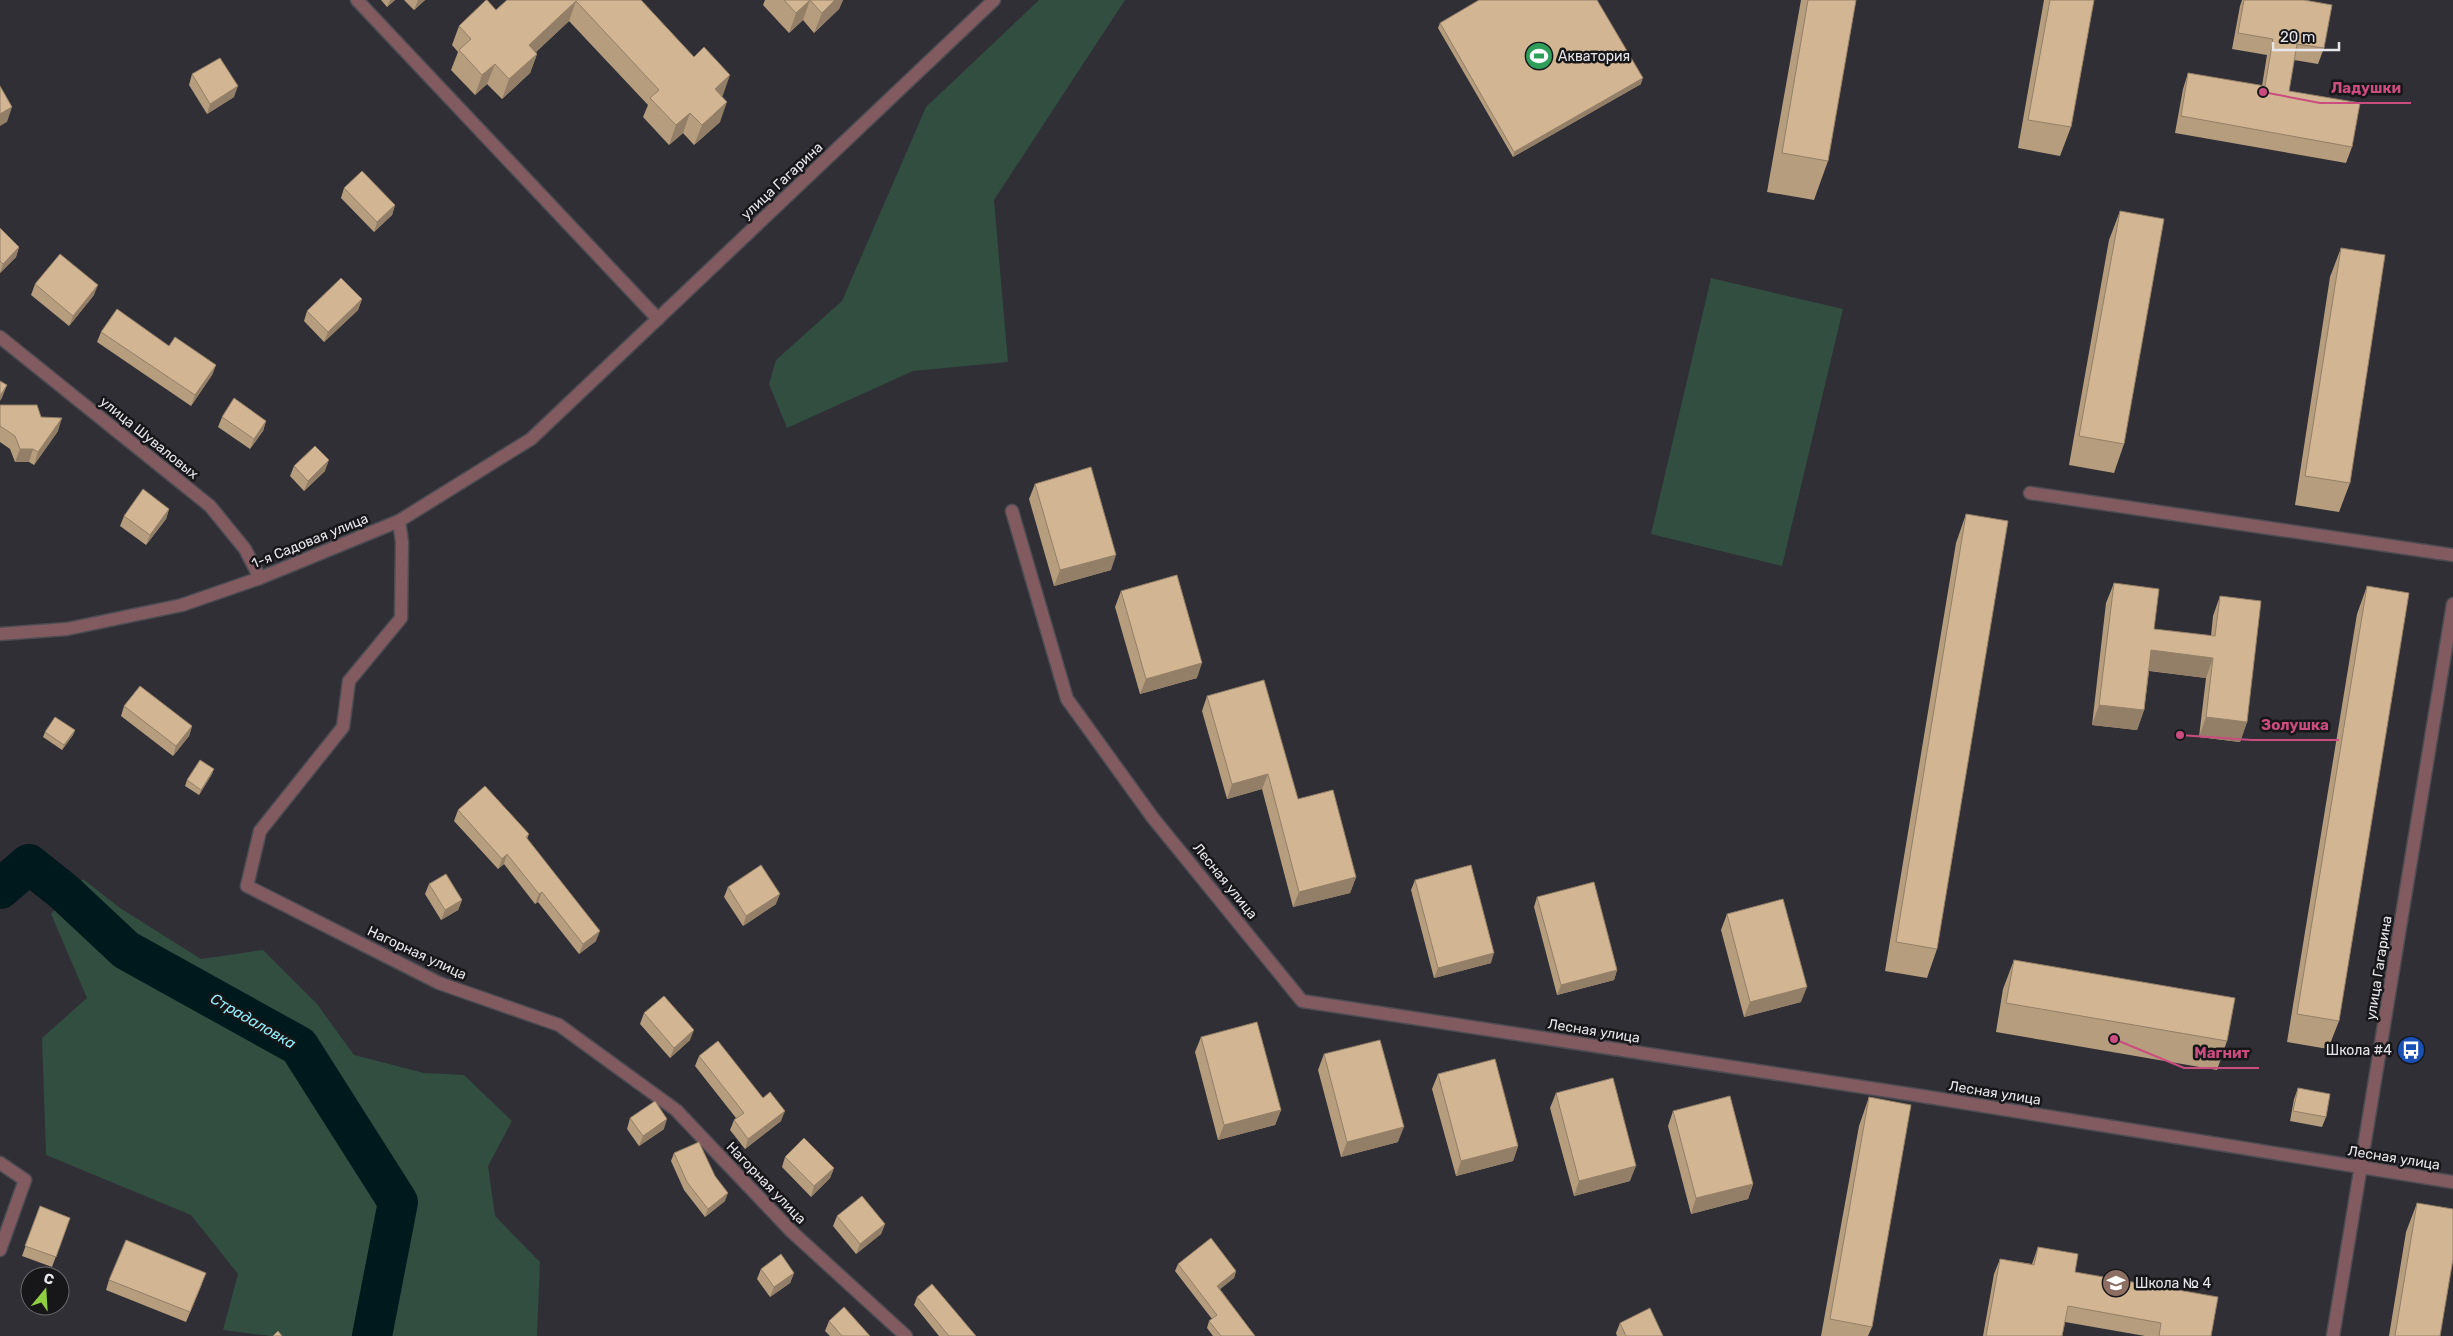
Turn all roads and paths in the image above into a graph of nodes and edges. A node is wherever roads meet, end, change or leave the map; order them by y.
1 (357, 0) edge
2 (994, 0) edge
3 (658, 319) junction
4 (0, 337) edge
5 (590, 382) joint
6 (2030, 493) dead end
7 (1012, 511) dead end
8 (399, 521) junction
9 (2453, 555) edge
10 (260, 578) junction
11 (2453, 604) edge
12 (0, 634) edge
13 (0, 1163) edge
14 (2361, 1168) junction
15 (2453, 1182) edge
16 (0, 1250) edge
17 (906, 1336) edge
18 (2333, 1336) edge

1 - 3 street
2 - 3 street, улица Гагарина
3 - 5 street, улица Гагарина
4 - 10 street, улица Шуваловых
5 - 8 street, 1-я Садовая улица
6 - 9 street
7 - 14 street, Лесная улица
8 - 10 street, 1-я Садовая улица
8 - 17 street, Нагорная улица
10 - 12 street, 1-я Садовая улица
11 - 14 street, улица Гагарина
13 - 16 street
14 - 15 street, Лесная улица
14 - 18 street, улица Гагарина

